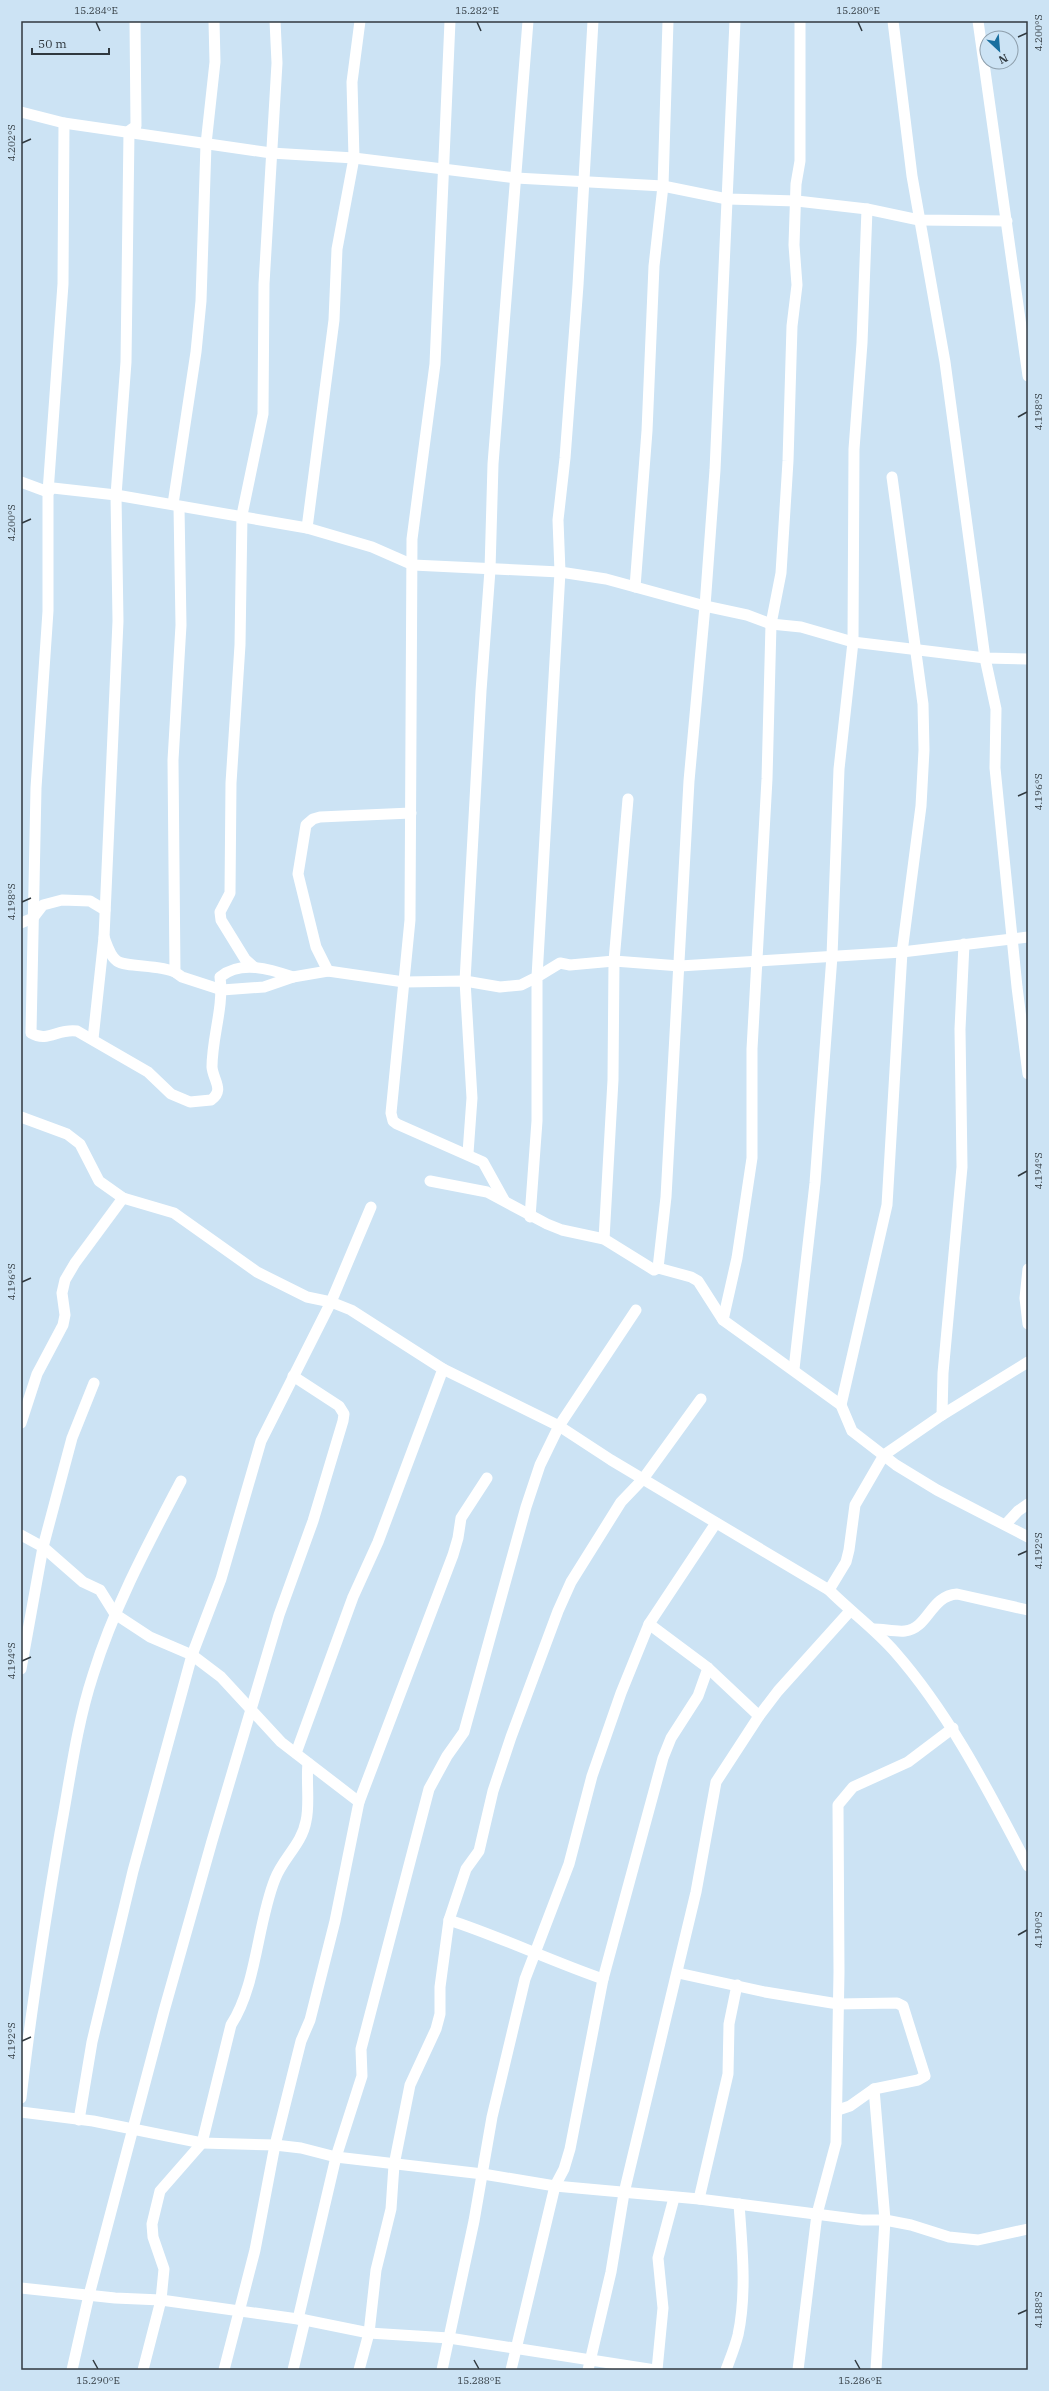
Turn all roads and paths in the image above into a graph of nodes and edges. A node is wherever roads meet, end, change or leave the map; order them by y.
1 (135, 21) edge
2 (214, 21) edge
3 (275, 21) edge
4 (360, 21) edge
5 (450, 21) edge
6 (528, 21) edge
7 (593, 21) edge
8 (668, 21) edge
9 (734, 21) edge
10 (800, 21) edge
11 (893, 21) edge
12 (978, 21) edge
13 (21, 112) edge
14 (64, 123) junction
15 (129, 131) junction
16 (206, 144) junction
17 (271, 153) junction
18 (354, 158) junction
19 (442, 167) junction
20 (516, 178) junction
21 (584, 181) junction
22 (663, 186) junction
23 (727, 199) junction
24 (797, 201) junction
25 (867, 209) junction
26 (919, 220) junction
27 (1007, 221) junction
28 (1025, 328) edge
29 (1028, 376) edge
30 (892, 477) dead end
31 (21, 482) edge
32 (48, 492) junction
33 (116, 495) junction
34 (176, 506) junction
35 (242, 516) junction
36 (307, 528) junction
37 (413, 565) junction
38 (490, 570) junction
39 (560, 572) junction
40 (635, 587) junction
41 (705, 606) junction
42 (771, 624) junction
43 (853, 642) junction
44 (915, 650) junction
45 (985, 658) junction
46 (1028, 659) edge
47 (628, 800) dead end
48 (411, 813) junction
49 (105, 910) junction
50 (32, 918) junction
51 (21, 923) edge
52 (104, 937) junction
53 (1028, 938) edge
54 (1012, 939) junction
55 (964, 944) junction
56 (902, 952) junction
57 (832, 956) junction
58 (614, 961) junction
59 (758, 961) junction
60 (680, 966) junction
61 (254, 967) junction
62 (328, 971) junction
63 (175, 972) junction
64 (293, 977) junction
65 (537, 977) junction
66 (465, 981) junction
67 (404, 982) junction
68 (222, 990) junction
69 (93, 1039) junction
70 (1028, 1074) edge
71 (21, 1117) edge
72 (468, 1153) junction
73 (430, 1181) dead end
74 (123, 1198) junction
75 (504, 1200) junction
76 (371, 1207) dead end
77 (530, 1217) junction
78 (604, 1239) junction
79 (658, 1268) junction
80 (1028, 1269) edge
81 (331, 1302) junction
82 (636, 1310) dead end
83 (723, 1320) junction
84 (1028, 1324) edge
85 (1028, 1362) edge
86 (442, 1369) junction
87 (794, 1369) junction
88 (293, 1376) junction
89 (94, 1383) dead end
90 (701, 1399) dead end
91 (841, 1405) junction
92 (942, 1415) junction
93 (21, 1423) edge
94 (559, 1426) junction
95 (884, 1455) junction
96 (487, 1478) dead end
97 (643, 1479) junction
98 (181, 1481) dead end
99 (1028, 1504) edge
100 (716, 1523) junction
101 (1006, 1524) junction
102 (21, 1535) edge
103 (1028, 1537) edge
104 (43, 1547) junction
105 (829, 1590) junction
106 (1028, 1610) edge
107 (850, 1611) junction
108 (115, 1614) junction
109 (650, 1624) junction
110 (874, 1629) junction
111 (192, 1655) junction
112 (708, 1668) junction
113 (21, 1669) edge
114 (251, 1711) junction
115 (759, 1716) junction
116 (953, 1728) junction
117 (296, 1753) junction
118 (308, 1763) junction
119 (359, 1802) junction
120 (1028, 1866) edge
121 (449, 1920) junction
122 (536, 1952) junction
123 (678, 1973) junction
124 (603, 1979) junction
125 (736, 1985) junction
126 (838, 2004) junction
127 (874, 2089) junction
128 (21, 2098) edge
129 (838, 2110) junction
130 (21, 2112) edge
131 (79, 2120) junction
132 (134, 2128) junction
133 (202, 2143) junction
134 (275, 2145) junction
135 (336, 2157) junction
136 (394, 2164) junction
137 (483, 2174) junction
138 (555, 2186) junction
139 (624, 2193) junction
140 (674, 2198) junction
141 (699, 2199) junction
142 (739, 2204) junction
143 (818, 2214) junction
144 (885, 2220) junction
145 (1028, 2229) edge
146 (21, 2288) edge
147 (89, 2295) junction
148 (161, 2300) junction
149 (238, 2310) junction
150 (302, 2320) junction
151 (369, 2333) junction
152 (448, 2338) junction
153 (516, 2349) junction
154 (589, 2365) edge
155 (72, 2370) edge
156 (143, 2370) edge
157 (224, 2370) edge
158 (293, 2370) edge
159 (359, 2370) edge
160 (442, 2370) edge
161 (511, 2370) edge
162 (656, 2370) edge
163 (726, 2370) edge
164 (798, 2370) edge
165 (876, 2370) edge

1 - 15 street
2 - 16 street
3 - 17 street
4 - 18 street
5 - 19 street
6 - 20 street
7 - 21 street
8 - 22 street
9 - 23 street
10 - 24 street
11 - 26 street
12 - 27 street
13 - 14 street
14 - 15 street
14 - 32 street
15 - 16 street
15 - 33 street
16 - 17 street
16 - 34 street
17 - 18 street
17 - 35 street
18 - 19 street
18 - 36 street
19 - 20 street
19 - 37 street
20 - 21 street
20 - 38 street
21 - 22 street
21 - 39 street
22 - 23 street
22 - 40 street
23 - 24 street
23 - 41 street
24 - 25 street
24 - 42 street
25 - 26 street
25 - 43 street
26 - 27 street
26 - 45 street
27 - 28 street
28 - 29 street
30 - 44 street
31 - 32 street
32 - 33 street
32 - 50 street
33 - 34 street
33 - 49 street
34 - 35 street
34 - 63 street
35 - 36 street
35 - 61 street
36 - 37 street
37 - 38 street
37 - 48 street
38 - 39 street
38 - 66 street
39 - 40 street
39 - 65 street
40 - 41 street
41 - 42 street
41 - 60 street
42 - 43 street
42 - 59 street
43 - 44 street
43 - 57 street
44 - 45 street
44 - 56 street
45 - 46 street
45 - 54 street
47 - 58 street
48 - 62 street
48 - 67 street
49 - 50 street
49 - 52 street
50 - 51 street
50 - 69 street
52 - 63 street
52 - 69 street
53 - 54 street
54 - 55 street
54 - 70 street
55 - 56 street
55 - 92 street
56 - 57 street
56 - 91 street
57 - 59 street
57 - 87 street
58 - 60 street
58 - 65 street
58 - 78 street
59 - 60 street
59 - 83 street
60 - 79 street
61 - 64 street
61 - 68 street
62 - 64 street
62 - 67 street
63 - 68 street
64 - 68 street
65 - 66 street
65 - 77 street
66 - 67 street
66 - 72 street
67 - 72 street
68 - 69 street
71 - 74 street
72 - 75 street
73 - 75 street
74 - 81 street
74 - 93 street
75 - 77 street
76 - 81 street
77 - 78 street
78 - 79 street
79 - 83 street
80 - 84 street
81 - 86 street
81 - 88 street
82 - 94 street
83 - 87 street
85 - 92 street
86 - 94 street
86 - 117 street
87 - 91 street
88 - 111 street
88 - 114 street
89 - 104 street
90 - 97 street
91 - 95 street
92 - 95 street
94 - 97 street
94 - 135 street
95 - 101 street
95 - 105 street
96 - 119 street
97 - 100 street
97 - 121 street
98 - 108 street
99 - 101 street
100 - 105 street
100 - 109 street
101 - 103 street
102 - 104 street
104 - 108 street
104 - 113 street
105 - 107 street
106 - 110 street
107 - 110 street
107 - 115 street
108 - 111 street
108 - 128 street
109 - 112 street
109 - 122 street
110 - 116 street
111 - 114 street
111 - 131 street
112 - 115 street
112 - 124 street
114 - 117 street
114 - 132 street
115 - 123 street
116 - 120 street
116 - 126 street
117 - 118 street
118 - 119 street
118 - 133 street
119 - 134 street
121 - 122 street
121 - 136 street
122 - 124 street
122 - 137 street
123 - 125 street
123 - 139 street
124 - 138 street
125 - 126 street
125 - 141 street
126 - 127 street
126 - 129 street
127 - 129 street
127 - 144 street
129 - 143 street
130 - 131 street
131 - 132 street
132 - 133 street
132 - 147 street
133 - 134 street
133 - 148 street
134 - 135 street
134 - 149 street
135 - 136 street
135 - 150 street
136 - 137 street
136 - 151 street
137 - 138 street
137 - 152 street
138 - 139 street
138 - 153 street
139 - 140 street
139 - 154 street
140 - 141 street
140 - 162 street
141 - 142 street
142 - 143 street
142 - 163 street
143 - 144 street
143 - 164 street
144 - 145 street
144 - 165 street
146 - 147 street
147 - 148 street
147 - 155 street
148 - 149 street
148 - 156 street
149 - 150 street
149 - 157 street
150 - 151 street
150 - 158 street
151 - 152 street
151 - 159 street
152 - 153 street
152 - 160 street
153 - 154 street
153 - 161 street
154 - 162 street

